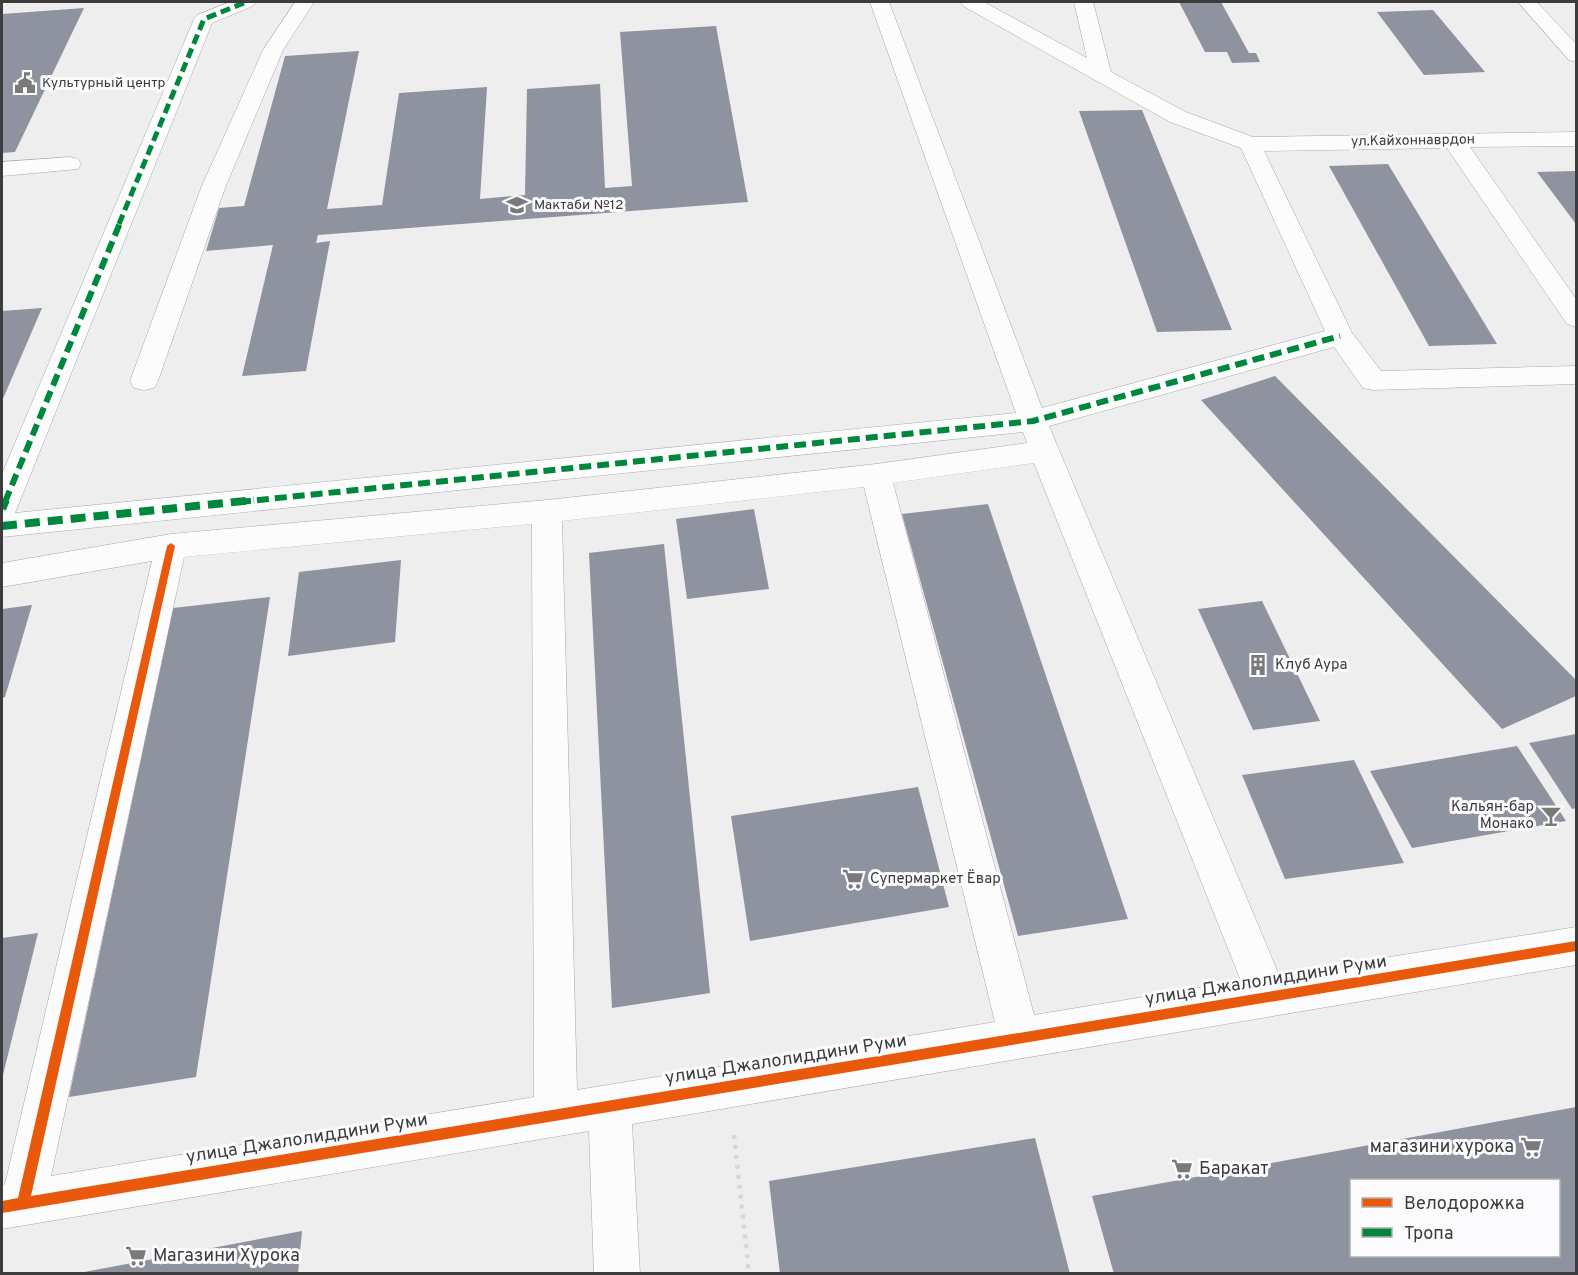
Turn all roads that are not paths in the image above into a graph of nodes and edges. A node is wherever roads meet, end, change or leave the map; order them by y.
1 (246, 2) edge
2 (304, 2) edge
3 (879, 2) edge
4 (970, 2) edge
5 (1084, 2) edge
6 (1527, 2) edge
7 (1576, 56) edge
8 (1102, 76) junction
9 (1576, 139) edge
10 (1454, 141) junction
11 (1250, 144) junction
12 (70, 164) dead end
13 (2, 169) edge
14 (1576, 318) edge
15 (1340, 336) junction
16 (1576, 375) edge
17 (144, 381) dead end
18 (1033, 421) junction
19 (1044, 451) junction
20 (876, 475) junction
21 (2, 508) edge
22 (547, 511) junction
23 (2, 526) edge
24 (171, 546) junction
25 (2, 575) edge
26 (1576, 946) edge
27 (1268, 997) junction
28 (1020, 1039) junction
29 (610, 1106) junction
30 (556, 1115) junction
31 (12, 1205) edge
32 (617, 1274) edge

1 - 21 street
2 - 17 street
3 - 18 street
4 - 8 street
5 - 8 street
6 - 7 street
8 - 11 street
9 - 10 street, ул.Кайхоннаврдон
10 - 11 street, ул.Кайхоннаврдон
10 - 14 street
11 - 15 street
12 - 13 street
15 - 16 street
15 - 18 street
18 - 19 street
18 - 23 street
19 - 20 street
19 - 27 street
20 - 22 street
20 - 28 street
22 - 24 street
22 - 30 street
24 - 25 street
24 - 31 street
26 - 27 street, улица Джалолиддини Руми
27 - 28 street, улица Джалолиддини Руми
28 - 29 street, улица Джалолиддини Руми
29 - 30 street, улица Джалолиддини Руми
29 - 32 street
30 - 31 street, улица Джалолиддини Руми

